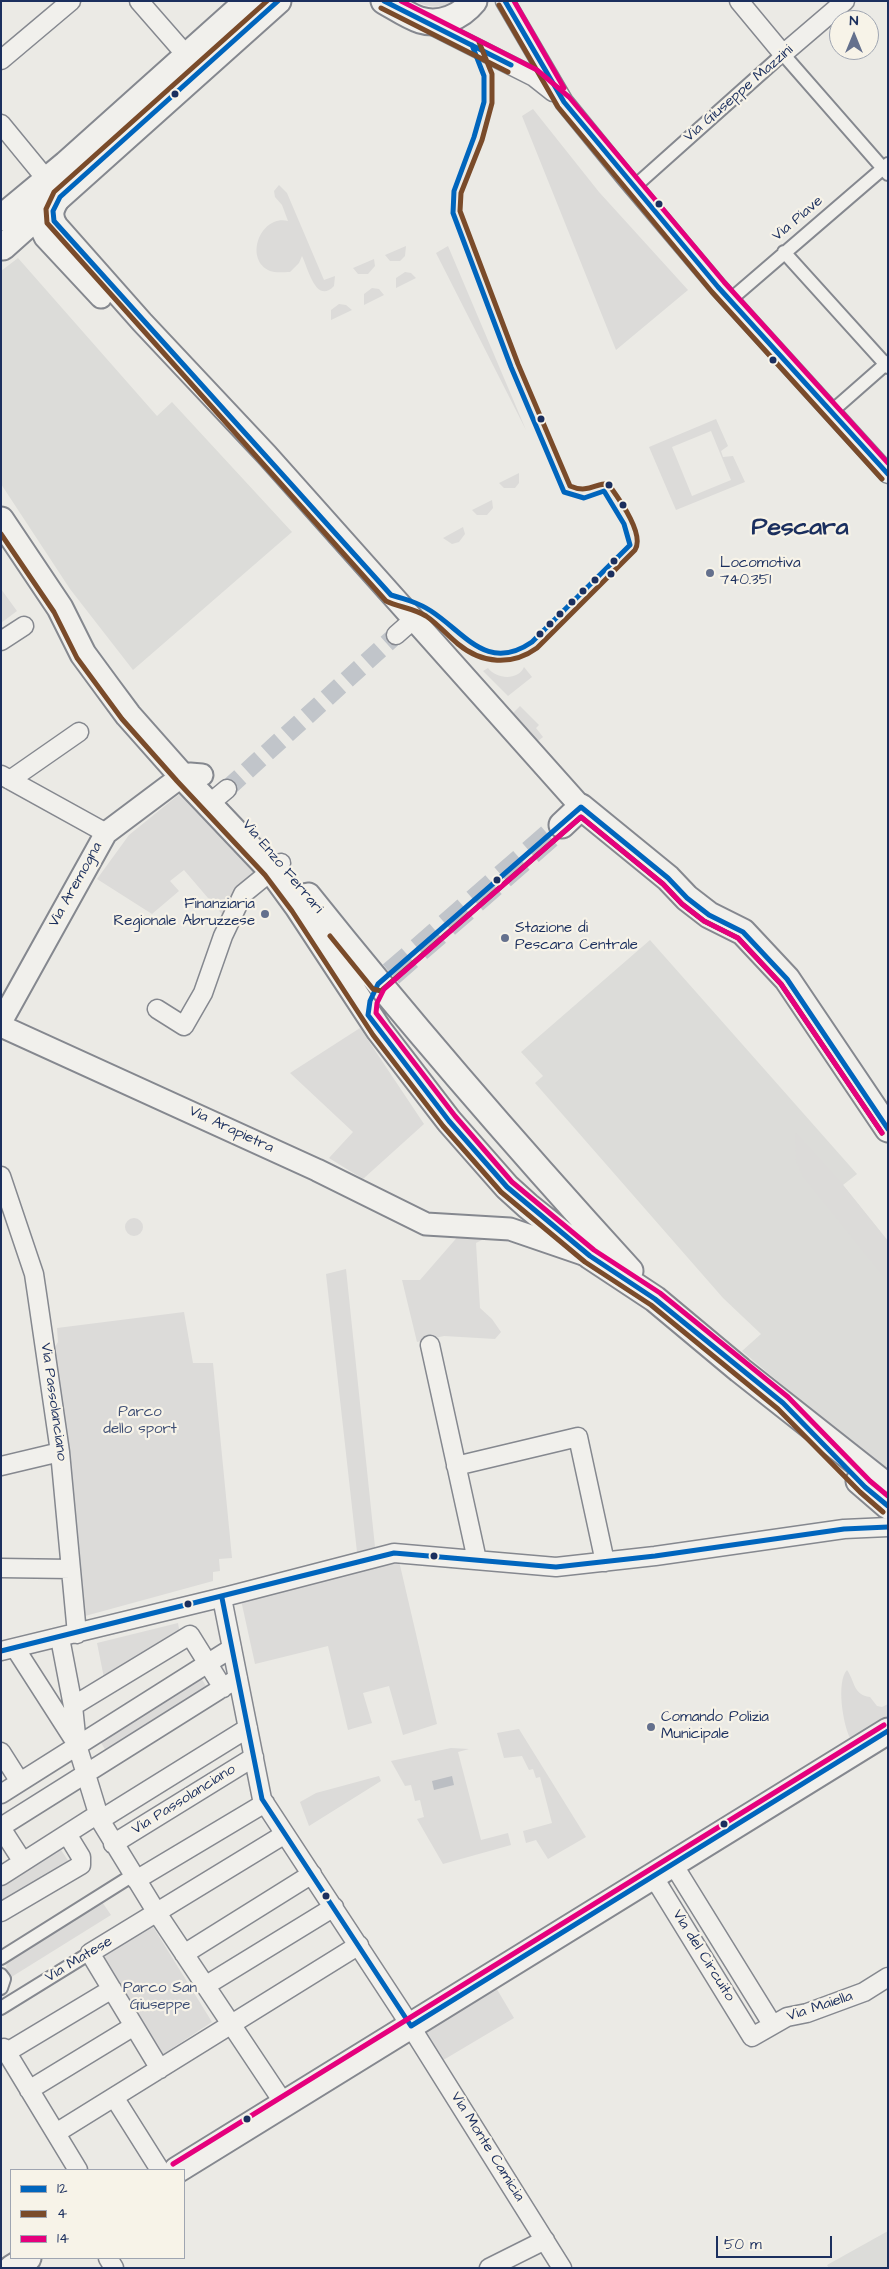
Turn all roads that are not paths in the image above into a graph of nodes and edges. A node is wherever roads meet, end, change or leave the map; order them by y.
1 (71, 1) edge
2 (139, 1) edge
3 (248, 1) edge
4 (278, 1) edge
5 (384, 1) edge
6 (474, 1) edge
7 (505, 1) edge
8 (739, 1) edge
9 (845, 1) edge
10 (420, 20) junction
11 (784, 54) junction
12 (1, 60) edge
13 (189, 67) junction
14 (564, 102) junction
15 (1, 124) edge
16 (88, 144) junction
17 (886, 169) edge
18 (634, 187) junction
19 (54, 188) junction
20 (21, 231) edge
21 (784, 252) junction
22 (730, 300) junction
23 (178, 361) junction
24 (887, 364) edge
25 (832, 412) junction
26 (888, 474) edge
27 (1, 520) edge
28 (413, 620) junction
29 (24, 626) dead end
30 (396, 635) tunnel mouth
31 (1, 642) edge
32 (79, 732) dead end
33 (192, 775) junction
34 (6, 778) edge
35 (581, 807) junction
36 (562, 825) tunnel mouth
37 (106, 833) junction
38 (276, 866) junction
39 (385, 979) junction
40 (157, 1009) dead end
41 (368, 1014) junction
42 (1, 1024) edge
43 (888, 1129) edge
44 (1, 1176) edge
45 (547, 1179) junction
46 (528, 1206) junction
47 (571, 1207) junction
48 (552, 1224) junction
49 (463, 1225) junction
50 (590, 1256) junction
51 (655, 1299) junction
52 (430, 1345) dead end
53 (782, 1402) junction
54 (60, 1452) junction
55 (1, 1466) edge
56 (456, 1466) junction
57 (888, 1487) edge
58 (888, 1506) edge
59 (888, 1527) edge
60 (477, 1560) junction
61 (605, 1562) junction
62 (1, 1568) edge
63 (71, 1569) junction
64 (222, 1598) junction
65 (68, 1636) junction
66 (232, 1648) junction
67 (8, 1650) edge
68 (207, 1663) junction
69 (238, 1678) junction
70 (223, 1688) junction
71 (73, 1706) junction
72 (248, 1728) junction
73 (888, 1731) edge
74 (77, 1745) junction
75 (1, 1752) edge
76 (254, 1756) junction
77 (85, 1774) junction
78 (20, 1782) junction
79 (1, 1794) edge
80 (265, 1803) junction
81 (99, 1817) junction
82 (1, 1827) edge
83 (67, 1834) junction
84 (285, 1834) junction
85 (114, 1844) junction
86 (23, 1862) junction
87 (663, 1870) junction
88 (312, 1874) junction
89 (1, 1876) edge
90 (135, 1877) junction
91 (334, 1907) junction
92 (1, 1912) edge
93 (157, 1913) junction
94 (359, 1945) junction
95 (90, 1953) junction
96 (184, 1954) junction
97 (1, 1958) edge
98 (1, 1975) edge
99 (888, 1977) edge
100 (205, 1986) junction
101 (1, 1988) edge
102 (112, 1988) junction
103 (1, 2008) edge
104 (772, 2024) junction
105 (231, 2025) junction
106 (134, 2026) junction
107 (411, 2026) junction
108 (752, 2037) joint
109 (3, 2048) edge
110 (160, 2069) junction
111 (29, 2090) junction
112 (114, 2097) junction
113 (285, 2105) junction
114 (56, 2133) junction
115 (77, 2169) edge
116 (159, 2169) edge
117 (179, 2169) edge
118 (545, 2240) junction
119 (26, 2259) edge
120 (12, 2268) edge
121 (489, 2268) edge
122 (562, 2268) edge

1 - 12 street
2 - 13 street
3 - 13 main road
4 - 13 main road
5 - 10 main road
6 - 10 main road
7 - 14 street
8 - 11 street
9 - 11 street, Via Giuseppe Mazzini
10 - 14 street
11 - 17 street
11 - 18 street, Via Giuseppe Mazzini
13 - 16 main road
13 - 19 main road
14 - 18 street
15 - 19 street
16 - 19 main road
16 - 20 street
17 - 21 street, Via Piave
18 - 22 street
19 - 20 main road
19 - 20 main road
19 - 23 street
20 - 23 street
21 - 22 street, Via Piave
21 - 24 street
22 - 25 street
23 - 28 street
24 - 25 street
25 - 26 street
27 - 33 main road, Via Enzo Ferrari
28 - 30 street
28 - 35 street
29 - 31 street
32 - 34 street
33 - 37 street, Via Aremogna
33 - 38 main road, Via Enzo Ferrari
34 - 37 street
35 - 36 main road
35 - 43 main road
37 - 42 street, Via Aremogna
38 - 39 main road, Via Enzo Ferrari
38 - 40 street
38 - 41 main road, Via Enzo Ferrari
39 - 41 main road
39 - 45 main road, Via Enzo Ferrari
41 - 46 main road, Via Enzo Ferrari
42 - 49 street, Via Arapietra
44 - 54 street, Via Passolanciano
45 - 46 main road
45 - 47 main road, Via Enzo Ferrari
46 - 48 main road, Via Enzo Ferrari
46 - 49 street, Via Arapietra
47 - 48 main road
47 - 51 main road, Via Enzo Ferrari
48 - 50 main road, Via Enzo Ferrari
49 - 50 street, Via Arapietra
50 - 51 main road, Via Enzo Ferrari
51 - 53 main road, Via Enzo Ferrari
52 - 56 street
53 - 57 main road, Via Enzo Ferrari
53 - 58 main road, Via Enzo Ferrari
54 - 55 street
54 - 63 street, Via Passolanciano
56 - 60 street
56 - 61 street
59 - 61 street
60 - 61 street
60 - 64 street
62 - 63 street
63 - 65 street, Via Passolanciano
64 - 65 street
64 - 66 street, Via Monte Camicia
65 - 67 street
65 - 71 street, Via Passolanciano
66 - 68 street
66 - 69 street, Via Monte Camicia
67 - 74 street, Via Passolanciano
68 - 70 street
68 - 71 street
68 - 74 street
69 - 70 street
69 - 72 street, Via Monte Camicia
70 - 77 street
71 - 74 street, Via Passolanciano
72 - 76 street, Via Monte Camicia
72 - 81 street, Via Passolanciano
73 - 87 main road
74 - 77 street, Via Passolanciano
74 - 78 street
75 - 78 street
76 - 80 street, Via Monte Camicia
76 - 85 street, Via Passolanciano
77 - 81 street, Via Passolanciano
77 - 82 street
78 - 79 street
80 - 84 street, Via Monte Camicia
80 - 90 street
81 - 83 street
81 - 85 street, Via Passolanciano
82 - 86 street
83 - 86 street
83 - 92 street
84 - 88 street, Via Monte Camicia
84 - 93 street
85 - 90 street, Via Passolanciano
86 - 89 street
87 - 104 street, Via del Circuito
87 - 107 main road
87 - 108 street, Via del Circuito
88 - 91 street, Via Monte Camicia
88 - 96 street
90 - 93 street, Via Passolanciano
90 - 97 street
91 - 94 street, Via Monte Camicia
91 - 100 street
93 - 95 street, Via Matese
93 - 96 street, Via Passolanciano
94 - 105 street
94 - 107 street, Via Monte Camicia
95 - 102 street
95 - 103 street, Via Matese
96 - 100 street, Via Passolanciano
98 - 101 street
99 - 104 street, Via Maiella
100 - 105 street, Via Passolanciano
102 - 106 street
102 - 109 street
104 - 108 street, Via Maiella
105 - 110 street
105 - 113 street, Via Passolanciano
106 - 110 street
106 - 111 street
107 - 113 main road
107 - 118 street, Via Monte Camicia
109 - 111 street
110 - 112 street
111 - 114 street
112 - 114 street
112 - 116 street
113 - 117 main road
114 - 115 street
118 - 121 street
118 - 122 street, Via Monte Camicia
119 - 120 main road

